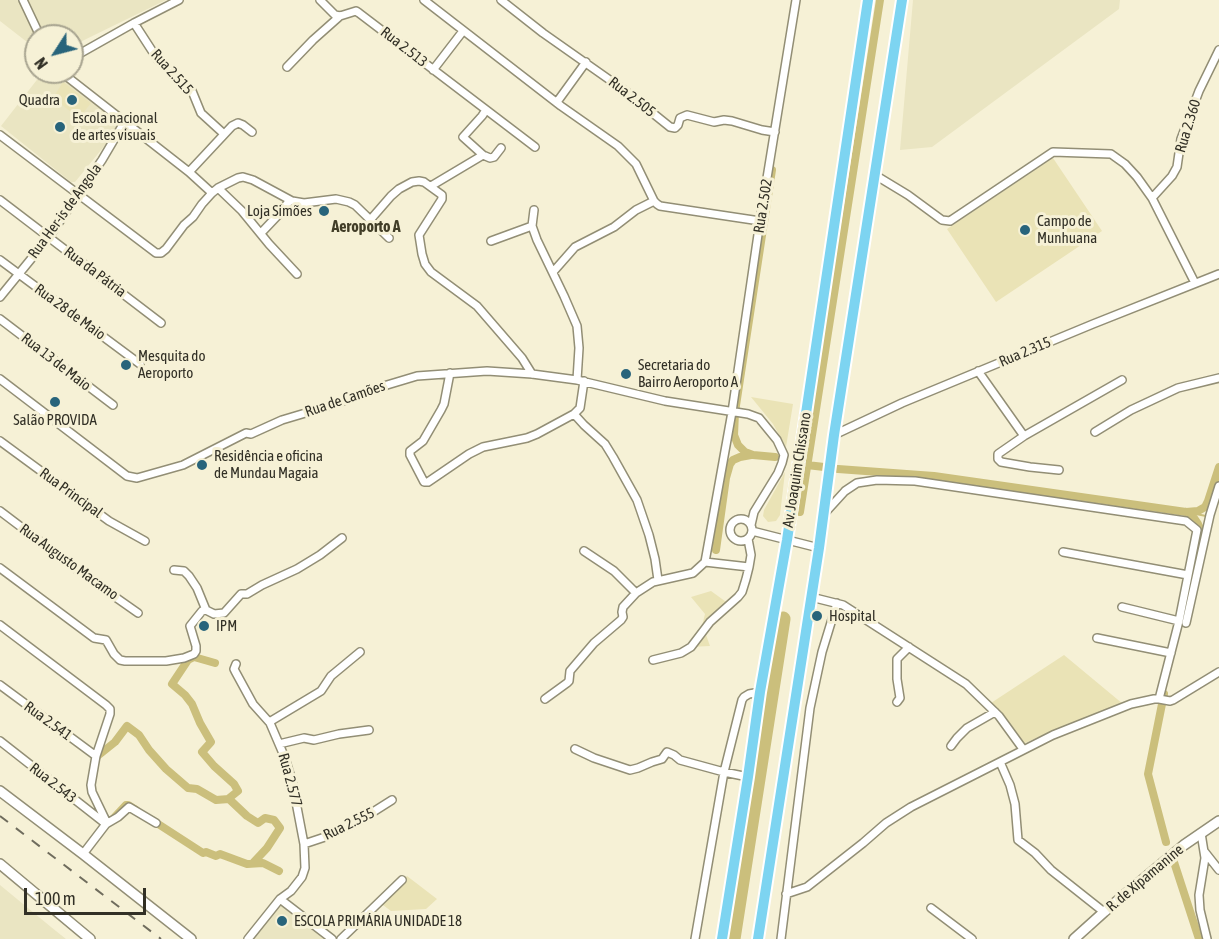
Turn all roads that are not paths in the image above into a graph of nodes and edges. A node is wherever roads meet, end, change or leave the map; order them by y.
1 (23, 0) edge
2 (179, 0) edge
3 (320, 0) edge
4 (424, 0) edge
5 (501, 0) edge
6 (796, 0) edge
7 (868, 0) edge
8 (902, 0) edge
9 (340, 16) junction
10 (134, 23) junction
11 (34, 24) edge
12 (463, 31) junction
13 (1219, 50) edge
14 (84, 51) edge
15 (586, 62) junction
16 (286, 67) dead end
17 (433, 70) junction
18 (77, 84) edge
19 (556, 102) junction
20 (486, 110) junction
21 (125, 121) junction
22 (252, 132) dead end
23 (775, 132) junction
24 (224, 134) junction
25 (0, 135) edge
26 (535, 147) dead end
27 (501, 148) dead end
28 (483, 155) junction
29 (189, 172) junction
30 (875, 175) junction
31 (431, 186) junction
32 (215, 190) junction
33 (79, 194) junction
34 (1152, 198) junction
35 (0, 200) edge
36 (290, 200) junction
37 (654, 201) junction
38 (534, 210) dead end
39 (371, 219) junction
40 (760, 221) junction
41 (532, 226) junction
42 (261, 233) junction
43 (49, 237) junction
44 (389, 238) dead end
45 (491, 241) dead end
46 (0, 260) edge
47 (553, 272) junction
48 (18, 274) junction
49 (297, 274) dead end
50 (1219, 274) edge
51 (1195, 284) junction
52 (0, 297) edge
53 (0, 319) edge
54 (161, 323) dead end
55 (140, 364) dead end
56 (978, 371) junction
57 (450, 373) junction
58 (532, 374) junction
59 (1219, 378) edge
60 (0, 379) edge
61 (1122, 380) dead end
62 (581, 381) junction
63 (113, 405) dead end
64 (732, 412) junction
65 (574, 414) junction
66 (1095, 432) dead end
67 (834, 435) junction
68 (1024, 436) junction
69 (0, 441) edge
70 (1059, 470) dead end
71 (1219, 486) edge
72 (0, 511) edge
73 (1210, 515) junction
74 (823, 516) junction
75 (1219, 516) edge
76 (752, 528) junction
77 (342, 538) dead end
78 (748, 539) junction
79 (787, 540) junction
80 (145, 541) dead end
81 (819, 548) junction
82 (584, 551) dead end
83 (1063, 552) dead end
84 (705, 562) junction
85 (749, 567) junction
86 (0, 568) edge
87 (174, 570) dead end
88 (1188, 575) junction
89 (658, 580) junction
90 (636, 593) junction
91 (811, 597) junction
92 (837, 603) junction
93 (1122, 607) dead end
94 (206, 610) junction
95 (138, 612) dead end
96 (1182, 622) junction
97 (0, 625) edge
98 (1098, 638) dead end
99 (909, 647) junction
100 (360, 652) dead end
101 (1171, 652) junction
102 (653, 660) dead end
103 (236, 664) dead end
104 (1219, 672) edge
105 (0, 685) edge
106 (760, 692) junction
107 (545, 699) dead end
108 (1159, 699) junction
109 (897, 702) dead end
110 (995, 712) junction
111 (270, 723) junction
112 (369, 730) dead end
113 (0, 741) edge
114 (279, 744) junction
115 (951, 746) dead end
116 (575, 748) dead end
117 (1023, 749) junction
118 (96, 756) junction
119 (1000, 762) junction
120 (724, 772) junction
121 (748, 777) junction
122 (0, 791) edge
123 (392, 800) dead end
124 (1219, 821) edge
125 (156, 823) dead end
126 (106, 824) junction
127 (1201, 833) junction
128 (304, 844) junction
129 (1204, 851) junction
130 (83, 854) junction
131 (0, 864) edge
132 (1219, 870) edge
133 (402, 880) dead end
134 (786, 894) junction
135 (280, 899) junction
136 (931, 908) dead end
137 (1104, 912) junction
138 (90, 939) edge
139 (191, 939) edge
140 (248, 939) edge
141 (332, 939) edge
142 (341, 939) edge
143 (695, 939) edge
144 (722, 939) edge
145 (758, 939) edge
146 (781, 939) edge
147 (972, 939) edge
148 (1074, 939) edge
149 (1207, 939) edge

1 - 11 street
2 - 10 street
3 - 9 street
4 - 12 street
5 - 15 street, Rua 2.505
6 - 23 street, Rua 2.502
7 - 79 main road, Av. Joaquim Chissano
8 - 30 main road, Av. Joaquim Chissano
9 - 16 street
9 - 17 street, Rua 2.513
10 - 14 street
10 - 24 street, Rua 2.515
12 - 17 street
12 - 19 street
13 - 34 street, Rua 2.360
15 - 19 street
15 - 23 street, Rua 2.505
17 - 20 street, Rua 2.513
18 - 21 street
19 - 37 street
20 - 26 street, Rua 2.513
20 - 28 street
21 - 29 street
21 - 33 street, Rua Her-is de Angola
22 - 24 street
23 - 40 street, Rua 2.502
24 - 29 street
25 - 33 street
27 - 28 street
28 - 31 street
29 - 32 street
30 - 34 street
30 - 67 main road, Av. Joaquim Chissano
31 - 39 street
31 - 58 street
32 - 33 street
32 - 36 street
32 - 42 street
33 - 43 street, Rua Her-is de Angola
34 - 51 street
35 - 43 street, Rua da Pátria
36 - 39 street
36 - 42 street
37 - 40 street
37 - 47 street
38 - 41 street
39 - 44 street
40 - 64 street, Rua 2.502
41 - 45 street
41 - 47 street
42 - 49 street
43 - 48 street, Rua Her-is de Angola
43 - 54 street, Rua da Pátria
46 - 48 street, Rua 28 de Maio
47 - 62 street
48 - 52 street, Rua Her-is de Angola
48 - 55 street, Rua 28 de Maio
50 - 51 street, Rua 2.315
51 - 56 street, Rua 2.315
53 - 63 street, Rua 13 de Maio
56 - 67 street, Rua 2.315
56 - 68 street
57 - 58 street, Rua de Camões
57 - 60 street, Rua de Camões
57 - 65 street
58 - 62 street, Rua de Camões
59 - 66 street
61 - 68 street
62 - 64 street, Rua de Camões
62 - 65 street
64 - 76 street, Rua de Camões
64 - 84 street, Rua 2.502
65 - 89 street
67 - 74 main road, Av. Joaquim Chissano
68 - 70 street
69 - 80 street, Rua Principal
71 - 73 street
72 - 95 street, Rua Augusto Macamo
73 - 75 street
73 - 96 street
74 - 81 main road, Av. Joaquim Chissano
74 - 88 street
76 - 78 street
76 - 78 street
76 - 79 street
77 - 94 street
78 - 85 street
79 - 81 street
79 - 106 main road, Av. Joaquim Chissano
81 - 91 main road, Av. Joaquim Chissano
82 - 90 street
83 - 88 street
84 - 85 street
84 - 89 street
85 - 102 street
86 - 94 street
87 - 94 street
88 - 96 street
89 - 90 street
90 - 107 street
91 - 92 street
91 - 145 main road, Av. Joaquim Chissano
92 - 99 street
92 - 134 street
93 - 96 street
96 - 101 street
97 - 118 street
98 - 101 street
99 - 109 street
99 - 110 street
100 - 111 street
101 - 108 street
103 - 111 street, Rua 2.577
104 - 108 street
105 - 118 street, Rua 2.541
106 - 120 street
106 - 121 main road, Av. Joaquim Chissano
108 - 117 street
110 - 115 street
110 - 117 street
111 - 114 street, Rua 2.577
112 - 114 street
113 - 126 street, Rua 2.543
114 - 128 street, Rua 2.577
116 - 120 street
117 - 119 street
118 - 126 street
119 - 134 street
119 - 137 street
120 - 121 street
120 - 143 street
121 - 144 main road, Av. Joaquim Chissano
122 - 130 street
123 - 128 street, Rua 2.555
124 - 127 street, R. de Xipamanine
125 - 126 street
126 - 130 street
127 - 129 street
127 - 137 street, R. de Xipamanine
128 - 135 street, Rua 2.577
129 - 132 street
129 - 149 street
130 - 139 street
131 - 138 street
133 - 142 street
134 - 146 street
135 - 140 street, Rua 2.577
135 - 141 street
136 - 147 street
137 - 148 street, R. de Xipamanine

